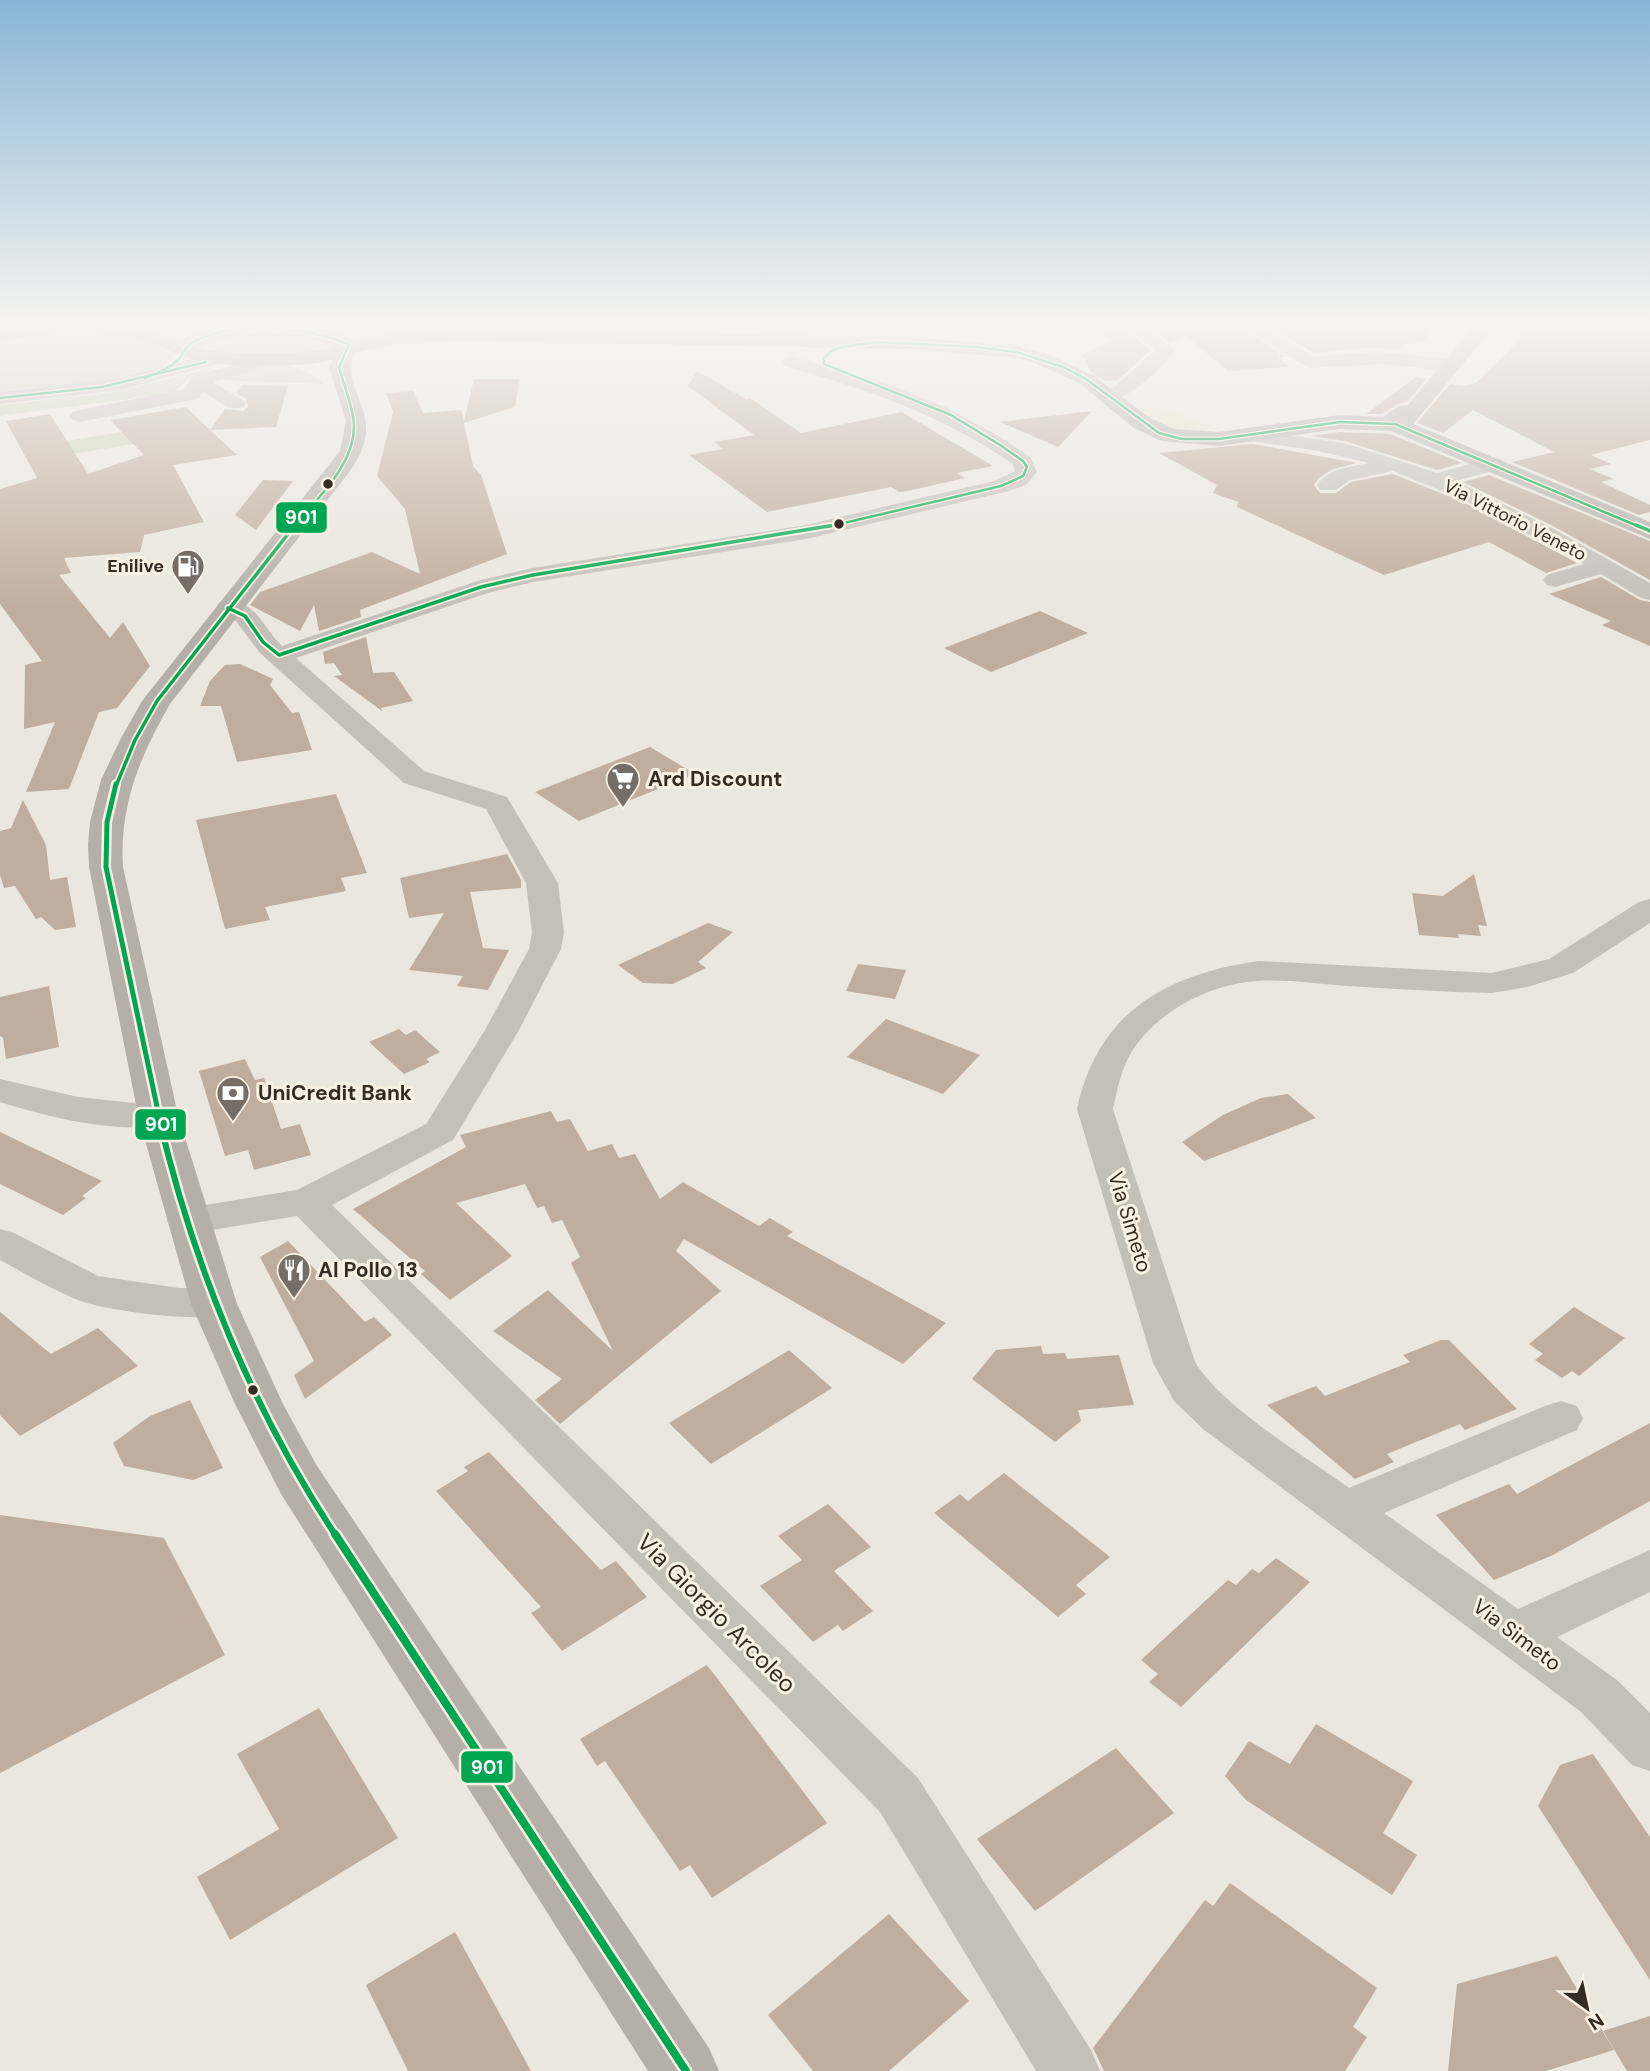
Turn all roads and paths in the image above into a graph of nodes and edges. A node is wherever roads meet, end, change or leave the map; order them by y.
1 (357, 420) edge
2 (958, 420) edge
3 (1138, 420) edge
4 (1367, 420) edge
5 (1415, 420) edge
6 (1251, 436) junction
7 (1396, 464) junction
8 (1492, 464) junction
9 (1436, 480) junction
10 (1328, 485) dead end
11 (1650, 531) edge
12 (1604, 566) junction
13 (1555, 580) dead end
14 (1648, 607) edge
15 (228, 608) junction
16 (279, 655) junction
17 (1650, 909) edge
18 (0, 1090) edge
19 (158, 1115) junction
20 (306, 1202) junction
21 (187, 1222) junction
22 (0, 1243) edge
23 (214, 1304) junction
24 (1561, 1418) dead end
25 (1346, 1509) junction
26 (1650, 1570) edge
27 (1516, 1633) junction
28 (1650, 1748) edge
29 (686, 2071) edge
30 (1070, 2071) edge

1 - 15 main road
2 - 16 street
3 - 6 main road
4 - 6 main road
5 - 8 main road
6 - 7 street, Via Vittorio Veneto
7 - 9 street, Via Vittorio Veneto
7 - 10 street
8 - 9 street
8 - 11 main road
9 - 12 street, Via Vittorio Veneto
12 - 13 street
12 - 14 street, Via Vittorio Veneto
15 - 16 street
15 - 19 main road
16 - 20 street
17 - 25 street, Via Simeto
18 - 19 street
19 - 21 main road
20 - 21 street
20 - 30 street, Via Giorgio Arcoleo
21 - 23 main road
22 - 23 street
23 - 29 main road
24 - 25 street
25 - 27 street, Via Simeto
26 - 27 street
27 - 28 street, Via Simeto

